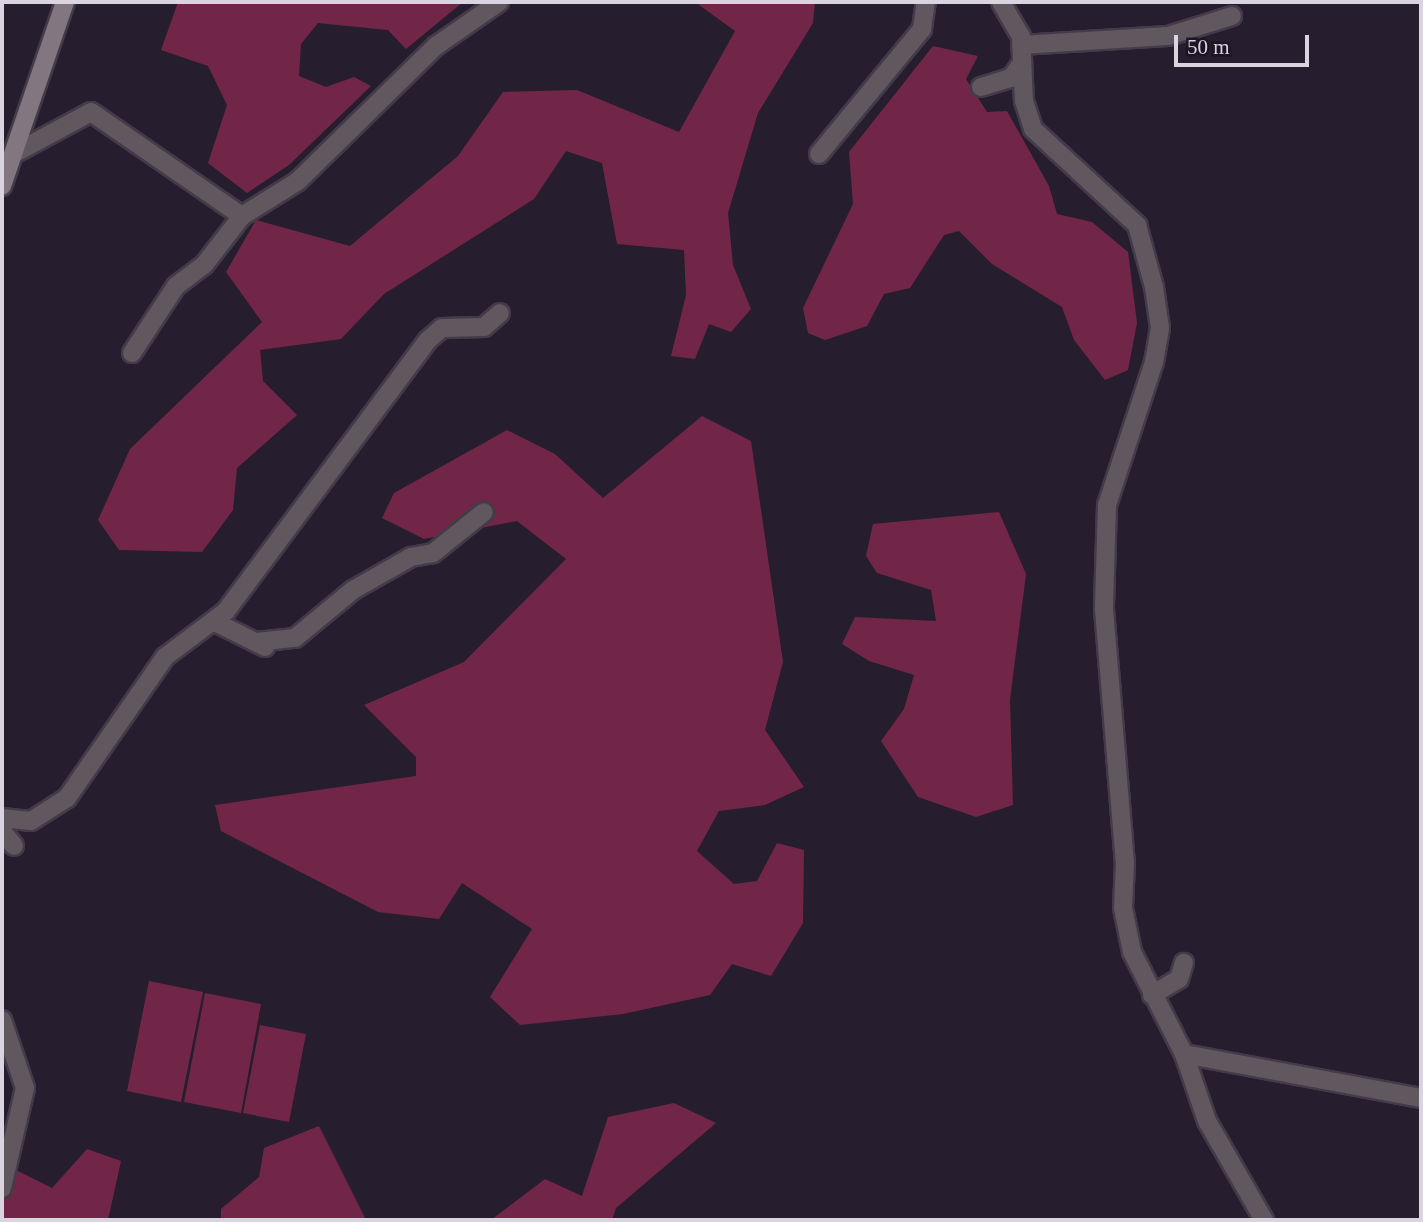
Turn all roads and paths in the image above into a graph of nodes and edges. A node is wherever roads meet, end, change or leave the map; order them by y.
1 (65, 2) edge
2 (499, 2) edge
3 (926, 2) edge
4 (1001, 2) edge
5 (1231, 16) dead end
6 (1021, 45) junction
7 (1021, 64) junction
8 (981, 87) dead end
9 (15, 153) junction
10 (819, 154) dead end
11 (2, 186) edge
12 (242, 216) junction
13 (500, 313) dead end
14 (132, 353) dead end
15 (484, 512) dead end
16 (215, 622) junction
17 (256, 642) junction
18 (279, 655) dead end
19 (2, 818) edge
20 (2, 831) edge
21 (14, 846) dead end
22 (1184, 964) dead end
23 (1152, 995) junction
24 (2, 1021) edge
25 (1184, 1054) junction
26 (1421, 1098) edge
27 (2, 1188) edge
28 (1264, 1220) edge

1 - 9 street
2 - 12 street
3 - 10 street
4 - 6 street
5 - 6 street
6 - 7 street
7 - 8 street
7 - 23 street
9 - 11 street
9 - 12 street
12 - 14 street
13 - 16 street
15 - 17 street
16 - 17 street
16 - 19 street
17 - 18 street
20 - 21 street
22 - 23 street
23 - 25 street
24 - 27 street
25 - 26 street
25 - 28 street

